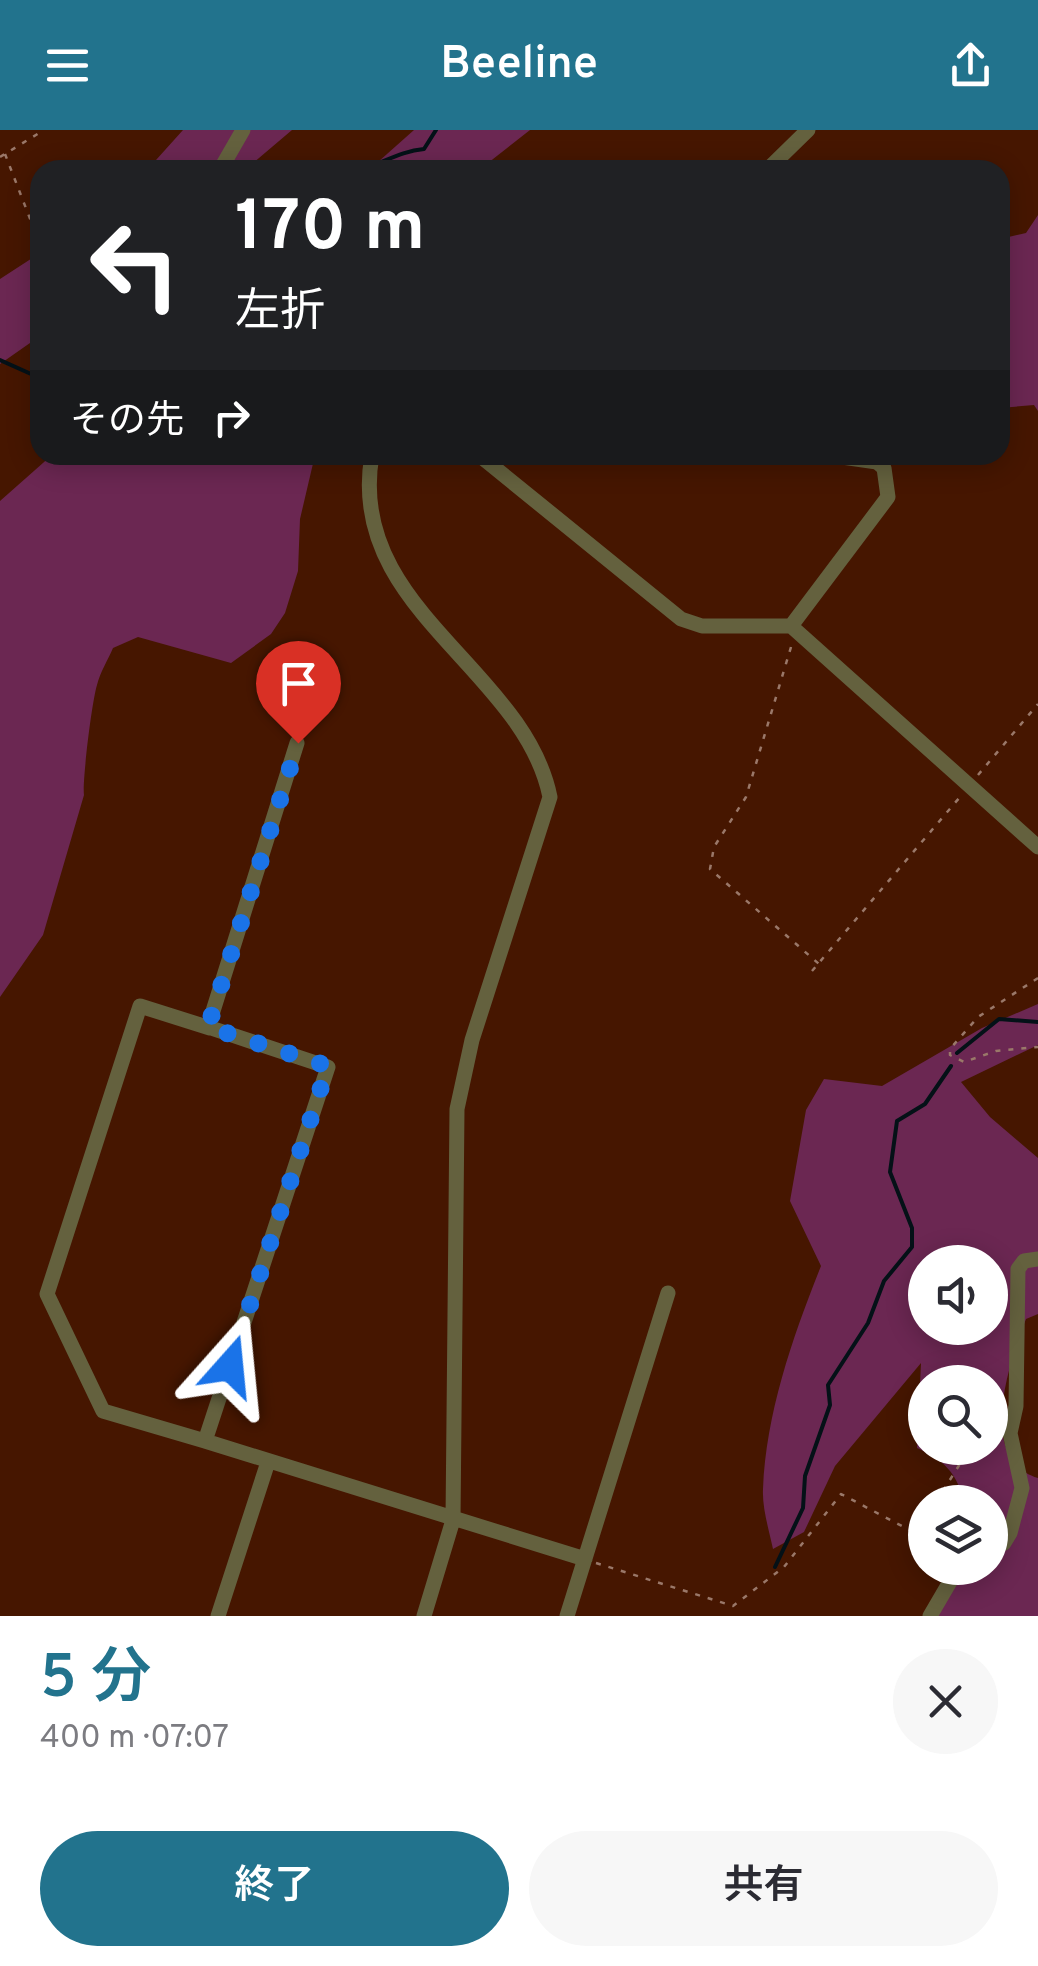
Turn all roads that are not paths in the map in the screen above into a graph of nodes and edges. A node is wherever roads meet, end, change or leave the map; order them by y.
1 (242, 130) edge
2 (808, 130) edge
3 (226, 160) edge
4 (777, 160) edge
5 (372, 465) edge
6 (490, 465) edge
7 (880, 465) edge
8 (795, 630) junction
9 (298, 743) dead end
10 (1038, 847) edge
11 (210, 1028) junction
12 (1038, 1259) edge
13 (668, 1293) dead end
14 (206, 1441) junction
15 (268, 1462) junction
16 (453, 1520) junction
17 (1008, 1536) edge
18 (585, 1560) junction
19 (948, 1585) edge
20 (218, 1616) edge
21 (424, 1616) edge
22 (567, 1616) edge
23 (930, 1616) edge

1 - 3 street
2 - 4 street
5 - 16 street
6 - 8 street
7 - 8 street
8 - 10 street
9 - 11 street
11 - 14 street
11 - 14 street
12 - 17 street
13 - 18 street
14 - 15 street
15 - 16 street
15 - 20 street
16 - 18 street
16 - 21 street
18 - 22 street
19 - 23 street

